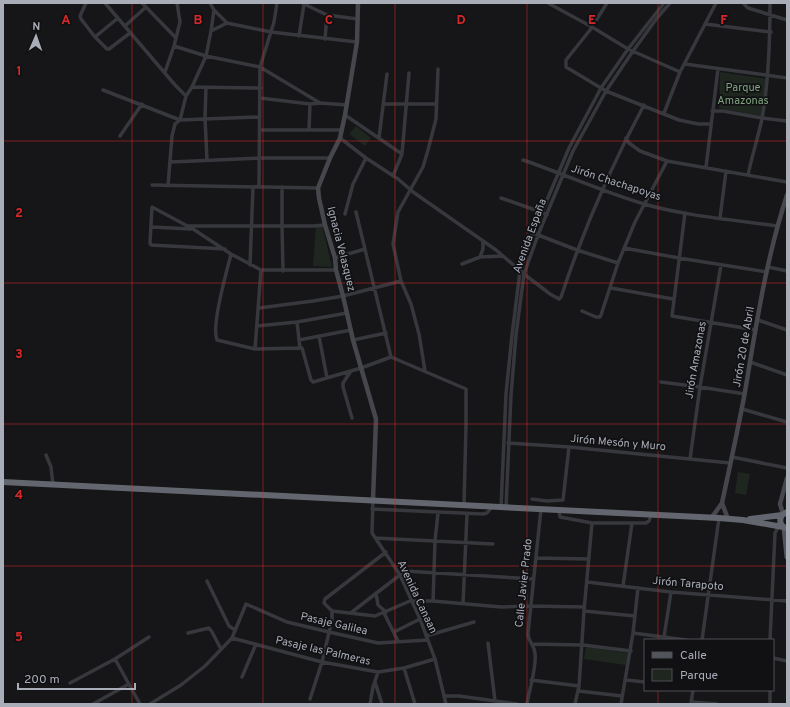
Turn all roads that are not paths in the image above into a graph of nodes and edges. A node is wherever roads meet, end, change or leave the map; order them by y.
1 (86, 3) edge
2 (105, 3) edge
3 (142, 3) edge
4 (178, 3) edge
5 (210, 3) edge
6 (277, 3) edge
7 (303, 3) edge
8 (358, 3) edge
9 (548, 3) edge
10 (607, 3) edge
11 (664, 3) edge
12 (670, 3) edge
13 (716, 3) edge
14 (743, 3) edge
15 (770, 3) edge
16 (146, 7) junction
17 (214, 10) junction
18 (658, 14) junction
19 (770, 14) junction
20 (327, 15) junction
21 (118, 18) junction
22 (358, 20) junction
23 (787, 20) edge
24 (227, 23) junction
25 (705, 24) junction
26 (125, 26) junction
27 (592, 27) junction
28 (211, 31) junction
29 (271, 32) junction
30 (771, 32) junction
31 (130, 33) junction
32 (299, 36) junction
33 (94, 37) junction
34 (176, 38) junction
35 (325, 39) junction
36 (357, 42) junction
37 (174, 46) junction
38 (628, 49) junction
39 (633, 51) junction
40 (206, 56) junction
41 (685, 64) junction
42 (260, 67) junction
43 (438, 69) dead end
44 (718, 69) junction
45 (165, 72) junction
46 (680, 72) junction
47 (410, 73) dead end
48 (387, 74) dead end
49 (768, 75) junction
50 (787, 78) edge
51 (192, 87) junction
52 (206, 87) junction
53 (261, 88) junction
54 (601, 88) junction
55 (103, 90) dead end
56 (606, 91) junction
57 (186, 96) junction
58 (260, 98) junction
59 (320, 103) junction
60 (408, 103) junction
61 (142, 104) junction
62 (310, 104) junction
63 (383, 104) junction
64 (436, 104) junction
65 (347, 105) junction
66 (644, 105) junction
67 (712, 111) junction
68 (664, 113) junction
69 (345, 115) junction
70 (259, 117) junction
71 (205, 118) junction
72 (762, 118) junction
73 (180, 120) junction
74 (787, 121) edge
75 (711, 124) junction
76 (260, 130) junction
77 (309, 130) junction
78 (341, 130) junction
79 (120, 136) dead end
80 (340, 138) junction
81 (379, 138) junction
82 (626, 138) junction
83 (402, 154) junction
84 (259, 158) junction
85 (330, 158) junction
86 (366, 158) junction
87 (207, 160) junction
88 (523, 160) dead end
89 (667, 161) junction
90 (171, 162) junction
91 (706, 167) junction
92 (726, 171) junction
93 (558, 172) junction
94 (563, 175) junction
95 (748, 175) junction
96 (395, 177) junction
97 (787, 182) edge
98 (152, 185) dead end
99 (168, 186) junction
100 (253, 187) junction
101 (259, 187) junction
102 (282, 187) junction
103 (318, 188) junction
104 (602, 190) junction
105 (787, 195) edge
106 (501, 198) dead end
107 (645, 204) junction
108 (356, 212) dead end
109 (541, 212) junction
110 (685, 213) junction
111 (345, 214) dead end
112 (547, 215) junction
113 (720, 218) junction
114 (325, 225) junction
115 (187, 226) junction
116 (252, 226) junction
117 (282, 226) junction
118 (777, 226) junction
119 (152, 227) junction
120 (193, 229) junction
121 (533, 233) junction
122 (538, 235) junction
123 (483, 241) junction
124 (624, 248) junction
125 (225, 249) junction
126 (366, 249) junction
127 (578, 250) junction
128 (231, 254) junction
129 (503, 256) junction
130 (480, 257) junction
131 (335, 258) junction
132 (679, 258) junction
133 (462, 264) dead end
134 (618, 264) junction
135 (250, 265) junction
136 (721, 265) junction
137 (768, 269) junction
138 (261, 270) junction
139 (336, 270) junction
140 (283, 271) junction
141 (520, 271) junction
142 (787, 271) edge
143 (524, 274) junction
144 (400, 281) junction
145 (375, 288) junction
146 (611, 288) junction
147 (343, 296) junction
148 (673, 299) junction
149 (258, 308) junction
150 (582, 311) dead end
151 (347, 313) junction
152 (758, 320) junction
153 (297, 322) junction
154 (711, 322) junction
155 (257, 326) junction
156 (351, 330) junction
157 (756, 330) junction
158 (787, 330) edge
159 (386, 334) junction
160 (320, 336) junction
161 (299, 340) junction
162 (353, 340) junction
163 (300, 348) junction
164 (255, 349) junction
165 (391, 357) junction
166 (750, 362) junction
167 (361, 368) junction
168 (351, 371) junction
169 (425, 371) junction
170 (787, 376) edge
171 (327, 378) junction
172 (661, 382) dead end
173 (700, 387) junction
174 (744, 394) junction
175 (742, 409) junction
176 (352, 418) dead end
177 (787, 422) edge
178 (504, 444) junction
179 (509, 444) junction
180 (569, 447) junction
181 (46, 455) dead end
182 (732, 457) junction
183 (690, 459) junction
184 (730, 463) junction
185 (787, 468) edge
186 (787, 478) edge
187 (3, 482) edge
188 (53, 485) junction
189 (532, 499) dead end
190 (373, 500) junction
191 (546, 501) junction
192 (722, 503) junction
193 (464, 505) junction
194 (492, 507) junction
195 (504, 508) junction
196 (372, 509) junction
197 (544, 510) junction
198 (559, 510) junction
199 (438, 513) junction
200 (467, 514) junction
201 (784, 514) edge
202 (651, 515) junction
203 (711, 518) junction
204 (719, 518) junction
205 (728, 519) junction
206 (743, 520) junction
207 (592, 523) junction
208 (632, 523) junction
209 (783, 527) edge
210 (375, 538) junction
211 (787, 539) edge
212 (435, 541) junction
213 (466, 543) junction
214 (786, 543) edge
215 (493, 544) dead end
216 (386, 552) junction
217 (787, 557) edge
218 (537, 558) junction
219 (588, 559) junction
220 (434, 572) junction
221 (464, 574) junction
222 (400, 575) junction
223 (534, 580) junction
224 (207, 581) dead end
225 (587, 582) junction
226 (623, 586) junction
227 (638, 588) junction
228 (671, 592) junction
229 (376, 593) junction
230 (708, 596) junction
231 (771, 600) junction
232 (410, 601) junction
233 (433, 601) junction
234 (787, 601) edge
235 (463, 604) junction
236 (531, 606) junction
237 (584, 609) junction
238 (332, 611) junction
239 (352, 612) junction
240 (385, 612) junction
241 (634, 616) junction
242 (420, 619) junction
243 (474, 622) dead end
244 (235, 630) junction
245 (329, 632) junction
246 (394, 632) junction
247 (188, 633) dead end
248 (633, 633) junction
249 (149, 637) dead end
250 (664, 637) junction
251 (232, 638) junction
252 (427, 638) junction
253 (679, 639) edge
254 (702, 639) edge
255 (770, 639) edge
256 (398, 641) junction
257 (488, 643) dead end
258 (256, 644) junction
259 (532, 644) junction
260 (583, 645) junction
261 (221, 649) junction
262 (631, 651) junction
263 (774, 658) edge
264 (115, 659) junction
265 (435, 659) junction
266 (787, 661) edge
267 (322, 662) junction
268 (404, 668) junction
269 (378, 672) junction
270 (242, 678) dead end
271 (532, 680) junction
272 (626, 680) junction
273 (375, 682) junction
274 (644, 682) edge
275 (70, 683) dead end
276 (129, 684) junction
277 (579, 686) junction
278 (579, 691) junction
279 (693, 691) edge
280 (770, 691) edge
281 (444, 696) junction
282 (622, 696) junction
283 (310, 699) dead end
284 (494, 701) junction
285 (691, 703) edge
286 (93, 704) edge
287 (140, 704) edge
288 (150, 704) edge
289 (370, 704) edge
290 (382, 704) edge
291 (415, 704) edge
292 (446, 704) edge
293 (517, 704) edge
294 (527, 704) edge
295 (575, 704) edge
296 (621, 704) edge
297 (717, 704) edge
298 (770, 704) edge

1 - 33 street
2 - 21 street
3 - 16 street
4 - 34 street
5 - 17 street
6 - 29 street
7 - 20 street
7 - 32 street
8 - 22 main road
9 - 27 street
10 - 27 street
11 - 18 street, Avenida España
12 - 18 street, Avenida España
13 - 25 street
14 - 19 street
15 - 19 street
16 - 26 street
16 - 34 street
17 - 24 street
17 - 28 street
18 - 38 street, Avenida España
18 - 39 street, Avenida España
19 - 23 street
19 - 30 street
20 - 22 street
20 - 35 street
21 - 26 street
21 - 33 street
22 - 36 main road
24 - 28 street
24 - 29 street
25 - 30 street
25 - 41 street
26 - 31 street
27 - 38 street
27 - 54 street
28 - 40 street
29 - 32 street
29 - 42 street
30 - 49 street
31 - 33 street
31 - 45 street
32 - 35 street
34 - 37 street
35 - 36 street
36 - 65 main road
37 - 40 street
37 - 45 street
38 - 39 street
38 - 54 street, Avenida España
39 - 46 street
39 - 56 street, Avenida España
40 - 42 street
40 - 51 street
41 - 44 street
41 - 46 street
42 - 53 street
42 - 59 street
43 - 64 street
44 - 49 street
44 - 67 street
45 - 57 street
46 - 68 street
47 - 60 street
48 - 63 street
49 - 50 street
49 - 72 street
51 - 52 street
51 - 57 street
52 - 53 street
52 - 71 street
53 - 58 street
54 - 56 street
54 - 93 street, Avenida España
55 - 61 street
56 - 66 street
56 - 94 street, Avenida España
57 - 73 street
58 - 62 street
58 - 70 street
59 - 62 street
59 - 65 street
60 - 63 street
60 - 64 street
60 - 83 street
61 - 73 street
61 - 79 street
62 - 77 street
63 - 81 street
64 - 144 street
65 - 69 main road
66 - 68 street
66 - 82 street
67 - 72 street
67 - 75 street
68 - 75 street
69 - 78 main road
69 - 81 street
70 - 71 street
70 - 76 street
71 - 73 street
71 - 87 street
72 - 74 street
72 - 95 street
73 - 90 street
75 - 91 street
76 - 77 street
76 - 84 street
77 - 78 street
78 - 80 main road
80 - 85 main road
80 - 86 street
81 - 83 street
82 - 89 street
82 - 104 street
83 - 96 street
84 - 85 street
84 - 87 street
84 - 101 street
85 - 103 main road
86 - 96 street
86 - 111 street
87 - 90 street
88 - 93 street, Jirón Chachapoyas
89 - 91 street
89 - 107 street
90 - 99 street
91 - 92 street
92 - 95 street
92 - 113 street
93 - 94 street, Jirón Chachapoyas
93 - 109 street, Avenida España
94 - 104 street, Jirón Chachapoyas
94 - 112 street, Avenida España
95 - 97 street
96 - 123 street, bridge
98 - 99 street
99 - 100 street
100 - 101 street
100 - 116 street
101 - 102 street
102 - 103 street
102 - 117 street
103 - 114 main road, Ignacia Velasquez
104 - 107 street, Jirón Chachapoyas
104 - 127 street
105 - 118 main road, Jirón 20 de Abril
106 - 109 street
107 - 110 street, Jirón Chachapoyas
107 - 124 street
108 - 126 street
109 - 112 street
109 - 121 street, Avenida España
110 - 113 street, Jirón Chachapoyas
110 - 132 street
112 - 122 street, Avenida España
113 - 118 street, Jirón Chachapoyas
114 - 117 street
114 - 131 main road, Ignacia Velasquez
115 - 116 street
115 - 119 street
115 - 120 street
116 - 117 street
116 - 135 street
117 - 140 street
118 - 137 main road, Jirón 20 de Abril
119 - 120 street
119 - 125 street
120 - 125 street
121 - 122 street
121 - 141 street, Avenida España
122 - 127 street
122 - 143 street, Avenida España
123 - 129 street
123 - 130 street
124 - 132 street
124 - 134 street
125 - 128 street
126 - 131 street
126 - 145 street
127 - 134 street
127 - 143 street
128 - 135 street
128 - 164 street
129 - 130 street
129 - 141 street
130 - 133 street
131 - 139 main road, Ignacia Velasquez
132 - 136 street
132 - 148 street
134 - 146 street
135 - 138 street
136 - 137 street
136 - 154 street, Jirón Amazonas
137 - 142 street
137 - 152 main road, Jirón 20 de Abril
138 - 140 street
138 - 149 street
139 - 140 street
139 - 147 main road, Ignacia Velasquez
141 - 143 street
141 - 178 street, Avenida España
143 - 179 street, Avenida España
144 - 145 street
144 - 169 street
145 - 147 street
145 - 159 street
146 - 148 street
146 - 150 street
147 - 149 street
147 - 151 main road, Ignacia Velasquez
148 - 154 street
149 - 155 street
151 - 153 street
151 - 156 main road, Ignacia Velasquez
152 - 157 main road, Jirón 20 de Abril
152 - 158 street
153 - 155 street
153 - 161 street
154 - 157 street
154 - 173 street, Jirón Amazonas
155 - 164 street
156 - 160 street
156 - 162 main road, Ignacia Velasquez
157 - 166 main road, Jirón 20 de Abril
159 - 162 street
159 - 165 street
160 - 161 street
160 - 171 street
161 - 163 street
162 - 167 main road, Ignacia Velasquez
163 - 164 street
163 - 171 street
165 - 167 street
165 - 169 street
166 - 170 street
166 - 174 main road, Jirón 20 de Abril
167 - 168 street
167 - 190 main road, Ignacia Velasquez
168 - 171 street
168 - 176 street
169 - 193 street
172 - 173 street
173 - 174 street
173 - 183 street, Jirón Amazonas
174 - 175 main road, Jirón 20 de Abril
175 - 177 street
175 - 182 main road, Jirón 20 de Abril
178 - 179 street, Jirón Mesón y Muro
178 - 195 street, Avenida España
179 - 180 street, Jirón Mesón y Muro
179 - 195 street, Avenida España
180 - 183 street, Jirón Mesón y Muro
180 - 191 street
181 - 188 street
182 - 184 main road, Jirón 20 de Abril
182 - 185 street
183 - 184 street, Jirón Mesón y Muro
184 - 192 main road, Jirón 20 de Abril
186 - 201 main road
187 - 188 highway
188 - 190 highway
189 - 191 street
190 - 193 highway
190 - 196 street, Avenida Canaan
191 - 197 street, Calle Javier Prado
192 - 203 main road
192 - 205 main road
193 - 194 highway
194 - 195 highway
194 - 200 street
195 - 197 highway
196 - 199 street
196 - 210 street, Avenida Canaan
197 - 198 highway
197 - 218 street, Calle Javier Prado
198 - 202 highway
198 - 207 street
199 - 200 street
199 - 212 street
200 - 213 street
201 - 206 highway
201 - 209 highway
202 - 203 highway
202 - 208 street
203 - 204 highway
204 - 205 highway
204 - 230 street
205 - 206 highway
206 - 209 highway
207 - 208 street
207 - 219 street
208 - 226 street
209 - 214 main road
209 - 231 street
210 - 212 street
210 - 216 street, Avenida Canaan
211 - 214 main road
212 - 213 street
212 - 220 street
213 - 215 street
213 - 221 street
214 - 217 main road
216 - 222 street, Avenida Canaan
216 - 238 street
218 - 219 street
218 - 223 street, Calle Javier Prado
219 - 225 street
220 - 221 street
220 - 222 street
220 - 233 street
221 - 223 street
221 - 235 street
222 - 229 street
222 - 232 street, Avenida Canaan
223 - 236 street, Calle Javier Prado
224 - 244 street
225 - 226 street, Jirón Tarapoto
225 - 237 street
226 - 227 street, Jirón Tarapoto
227 - 228 street, Jirón Tarapoto
227 - 241 street
228 - 230 street, Jirón Tarapoto
228 - 250 street
229 - 239 street
229 - 240 street
230 - 231 street, Jirón Tarapoto
230 - 254 street
231 - 234 street, Jirón Tarapoto
231 - 255 street
232 - 233 street
232 - 240 street
232 - 242 street, Avenida Canaan
233 - 235 street
235 - 236 street
236 - 237 street
236 - 259 street, Calle Javier Prado
237 - 241 street
237 - 260 street
238 - 239 street
238 - 245 street
239 - 240 street
240 - 246 street
241 - 248 street
242 - 246 street
242 - 252 street, Avenida Canaan
243 - 252 street, Pasaje Galilea
244 - 245 street, Pasaje Galilea
244 - 251 street
245 - 256 street, Pasaje Galilea
245 - 267 street
246 - 256 street
247 - 261 street
248 - 250 street
248 - 262 street
249 - 264 street
250 - 253 street
251 - 258 street, Pasaje las Palmeras
251 - 261 street
252 - 256 street, Pasaje Galilea
252 - 265 street, Avenida Canaan
257 - 284 street
258 - 267 street, Pasaje las Palmeras
258 - 270 street
259 - 260 street
259 - 271 street, Calle Javier Prado
260 - 262 street
260 - 277 street
261 - 288 street
262 - 272 street
263 - 266 street
264 - 275 street
264 - 276 street
265 - 268 street, Pasaje las Palmeras
265 - 281 street, Avenida Canaan
267 - 269 street, Pasaje las Palmeras
267 - 283 street
268 - 269 street, Pasaje las Palmeras
268 - 291 street
269 - 273 street
271 - 277 street
271 - 294 street, Calle Javier Prado
272 - 274 street
272 - 282 street
273 - 289 street
273 - 290 street
276 - 286 street
276 - 287 street
277 - 278 street
278 - 282 street
278 - 295 street
279 - 285 street
280 - 298 street
281 - 284 street
281 - 292 street, Avenida Canaan
282 - 296 street
284 - 293 street
285 - 297 street

